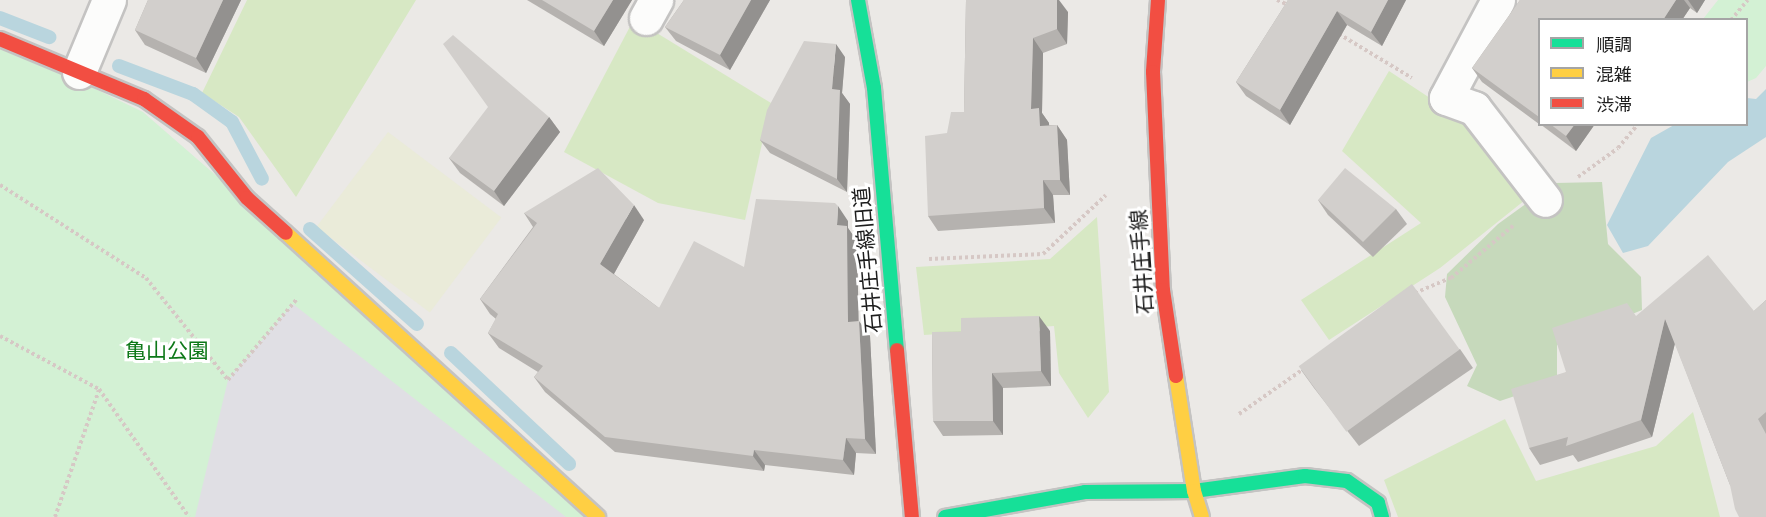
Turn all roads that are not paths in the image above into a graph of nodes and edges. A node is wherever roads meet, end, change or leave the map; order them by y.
1 (109, 0) edge
2 (858, 0) edge
3 (1158, 0) edge
4 (1498, 0) edge
5 (0, 39) edge
6 (79, 72) junction
7 (1545, 200) road end
8 (1194, 491) junction
9 (598, 517) edge
10 (912, 517) edge
11 (945, 517) edge
12 (1202, 517) edge
13 (1382, 517) edge

1 - 6 street
2 - 10 street, 石井庄手線旧道
3 - 8 street, 石井庄手線
4 - 7 street
5 - 6 street
6 - 9 street
8 - 11 street
8 - 12 street, 石井庄手線
8 - 13 street

